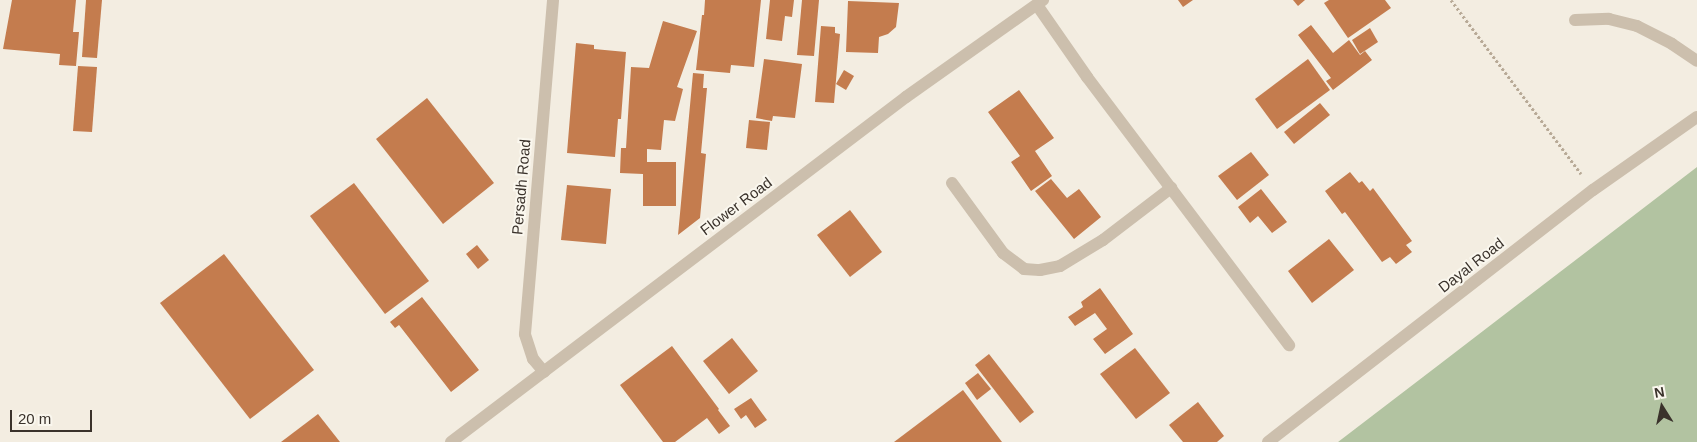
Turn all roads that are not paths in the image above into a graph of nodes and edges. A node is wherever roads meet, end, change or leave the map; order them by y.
1 (553, 0) edge
2 (1040, 2) edge
3 (1575, 20) dead end
4 (1697, 61) edge
5 (1697, 117) edge
6 (952, 183) dead end
7 (1171, 188) junction
8 (1289, 345) dead end
9 (544, 372) junction
10 (466, 438) edge
11 (451, 442) edge
12 (1268, 442) edge

1 - 9 street, Persadh Road
2 - 7 street
2 - 9 street, Flower Road
3 - 4 street
5 - 12 street, Dayal Road
6 - 7 street
7 - 8 street
9 - 10 street, Flower Road
10 - 11 street, Flower Road

